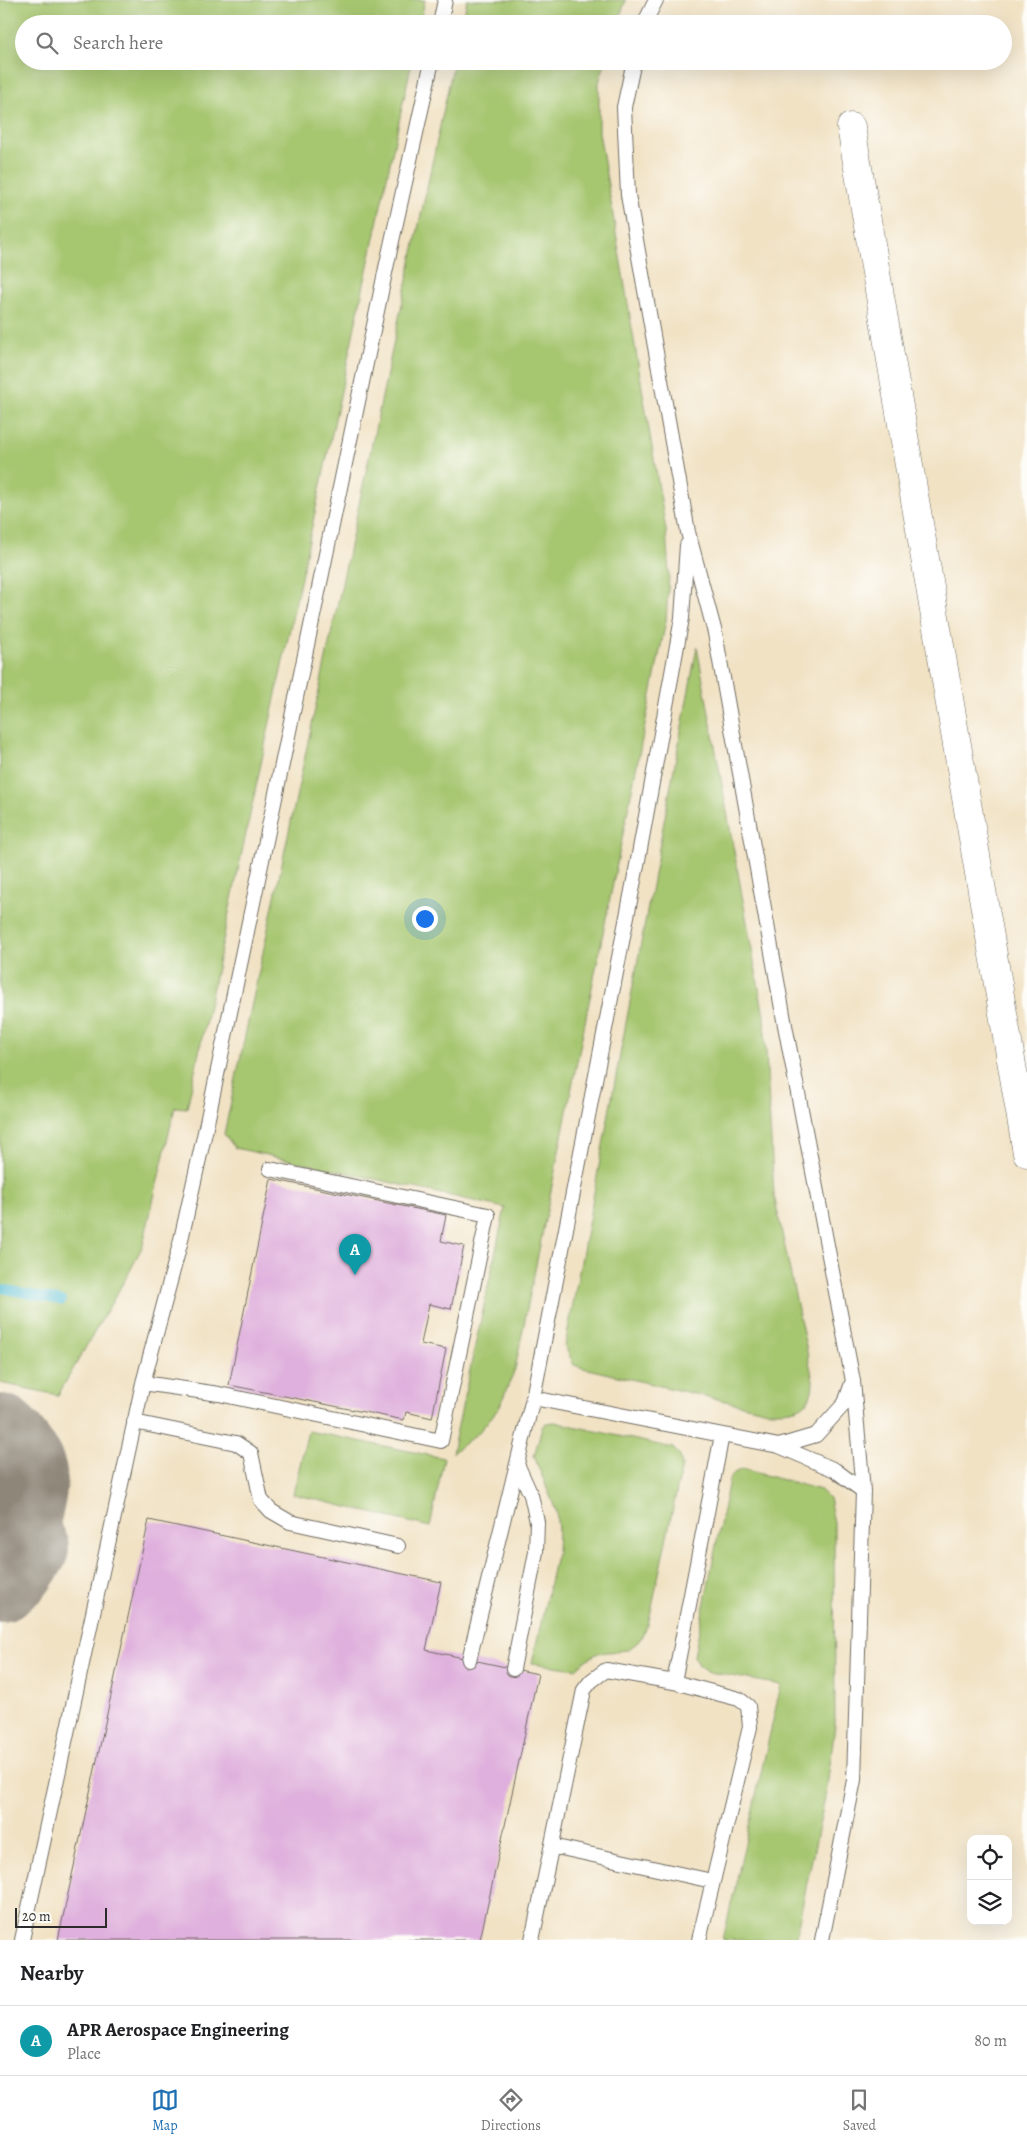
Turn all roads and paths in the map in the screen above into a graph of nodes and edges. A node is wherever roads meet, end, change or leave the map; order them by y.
1 (445, 0) edge
2 (656, 0) edge
3 (442, 15) edge
4 (648, 15) edge
5 (430, 70) edge
6 (632, 70) edge
7 (851, 128) dead end
8 (688, 532) junction
9 (1027, 1153) edge
10 (270, 1169) dead end
11 (853, 1381) junction
12 (143, 1383) junction
13 (533, 1398) junction
14 (134, 1422) junction
15 (722, 1435) junction
16 (779, 1446) junction
17 (517, 1464) junction
18 (863, 1491) junction
19 (398, 1546) dead end
20 (469, 1660) dead end
21 (513, 1669) dead end
22 (674, 1682) junction
23 (552, 1846) junction
24 (712, 1882) junction
25 (22, 1940) edge
26 (532, 1940) edge
27 (699, 1940) edge
28 (822, 1940) edge

1 - 3 lane
2 - 4 lane
5 - 12 lane
6 - 8 lane
7 - 9 street
8 - 11 lane
8 - 13 lane
10 - 12 lane
11 - 16 lane
11 - 18 lane
12 - 14 lane
13 - 15 lane
13 - 17 lane
14 - 19 lane
14 - 25 lane
15 - 16 lane
15 - 22 lane
16 - 18 lane
17 - 20 lane
17 - 21 lane
18 - 28 lane
22 - 23 lane
22 - 24 lane
23 - 24 lane
23 - 26 lane
24 - 27 lane

